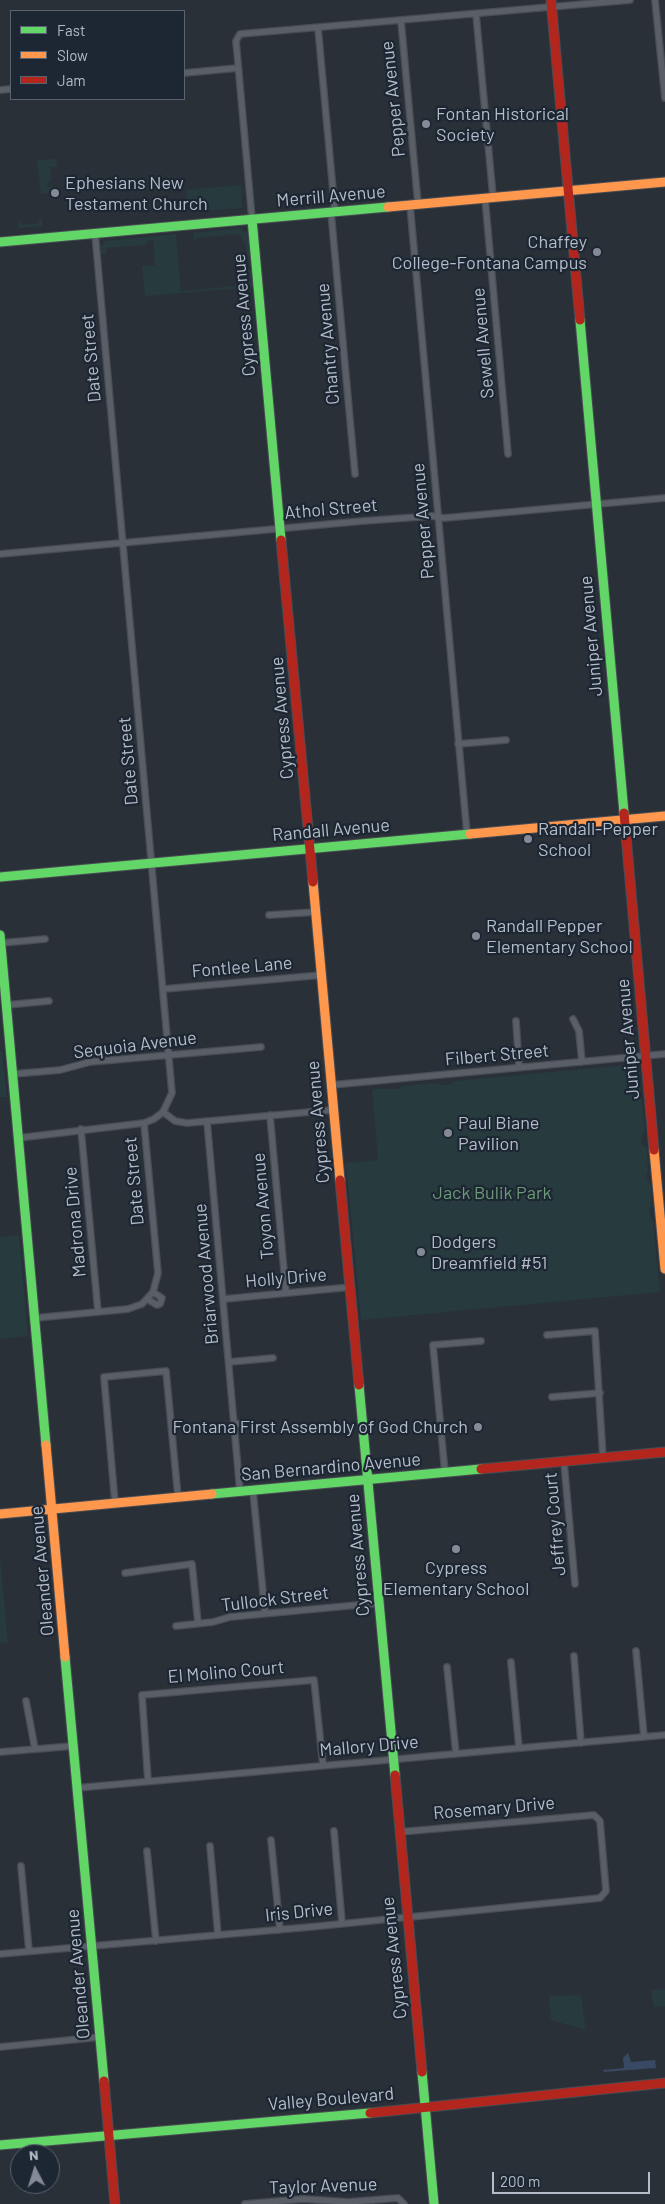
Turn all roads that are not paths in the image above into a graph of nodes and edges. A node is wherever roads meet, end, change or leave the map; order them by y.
1 (630, 0) edge
2 (655, 0) edge
3 (552, 4) edge
4 (476, 14) junction
5 (401, 20) junction
6 (318, 28) junction
7 (238, 68) junction
8 (185, 73) edge
9 (665, 98) edge
10 (665, 182) edge
11 (567, 190) junction
12 (489, 198) junction
13 (414, 205) junction
14 (333, 212) junction
15 (252, 219) junction
16 (95, 234) junction
17 (0, 242) edge
18 (508, 454) dead end
19 (355, 474) dead end
20 (665, 498) edge
21 (596, 504) junction
22 (438, 517) junction
23 (280, 529) junction
24 (123, 543) junction
25 (0, 554) edge
26 (506, 740) dead end
27 (458, 744) junction
28 (665, 816) edge
29 (624, 820) junction
30 (467, 834) junction
31 (310, 848) junction
32 (152, 863) junction
33 (0, 877) edge
34 (316, 912) junction
35 (269, 916) dead end
36 (0, 939) edge
37 (45, 939) dead end
38 (322, 975) junction
39 (164, 989) junction
40 (49, 1000) dead end
41 (4, 1002) edge
42 (573, 1019) dead end
43 (516, 1021) dead end
44 (261, 1047) dead end
45 (170, 1054) junction
46 (665, 1054) edge
47 (646, 1056) junction
48 (582, 1062) junction
49 (519, 1068) junction
50 (13, 1074) junction
51 (331, 1085) junction
52 (333, 1110) junction
53 (163, 1112) junction
54 (270, 1115) junction
55 (207, 1121) junction
56 (144, 1123) junction
57 (81, 1129) junction
58 (18, 1138) junction
59 (662, 1212) edge
60 (665, 1269) edge
61 (351, 1287) junction
62 (153, 1292) junction
63 (286, 1294) junction
64 (147, 1299) junction
65 (224, 1299) junction
66 (98, 1312) junction
67 (35, 1318) junction
68 (547, 1335) dead end
69 (481, 1341) dead end
70 (273, 1358) dead end
71 (229, 1362) junction
72 (600, 1393) junction
73 (552, 1397) dead end
74 (248, 1423) dead end
75 (235, 1424) junction
76 (665, 1452) edge
77 (603, 1458) junction
78 (564, 1462) junction
79 (445, 1473) junction
80 (367, 1480) junction
81 (253, 1491) junction
82 (240, 1492) junction
83 (178, 1497) junction
84 (115, 1503) junction
85 (53, 1509) junction
86 (0, 1514) edge
87 (125, 1573) dead end
88 (575, 1584) dead end
89 (378, 1603) junction
90 (265, 1613) junction
91 (198, 1624) junction
92 (176, 1626) dead end
93 (636, 1651) dead end
94 (574, 1656) dead end
95 (511, 1662) dead end
96 (447, 1667) dead end
97 (26, 1701) dead end
98 (665, 1735) edge
99 (644, 1737) junction
100 (581, 1743) junction
101 (73, 1746) junction
102 (519, 1748) junction
103 (35, 1749) junction
104 (0, 1752) edge
105 (456, 1754) junction
106 (392, 1760) junction
107 (322, 1765) junction
108 (148, 1781) junction
109 (76, 1788) junction
110 (334, 1832) dead end
111 (399, 1832) junction
112 (271, 1840) dead end
113 (210, 1846) dead end
114 (147, 1851) dead end
115 (21, 1866) dead end
116 (600, 1898) joint
117 (406, 1916) junction
118 (342, 1923) junction
119 (280, 1930) junction
120 (218, 1935) junction
121 (156, 1941) junction
122 (92, 1947) junction
123 (29, 1951) junction
124 (0, 1954) edge
125 (100, 2038) junction
126 (0, 2047) edge
127 (665, 2083) edge
128 (425, 2108) junction
129 (108, 2134) junction
130 (0, 2145) edge
131 (403, 2202) edge
132 (362, 2203) edge
133 (115, 2204) edge
134 (246, 2204) edge
135 (434, 2204) edge

1 - 3 street
2 - 9 street
3 - 4 street
3 - 11 street, Juniper Avenue
4 - 5 street
4 - 12 street, Sewell Avenue
5 - 6 street
5 - 13 street, Pepper Avenue
6 - 7 street, Cypress Avenue
6 - 14 street, Chantry Avenue
7 - 8 street
7 - 15 street, Cypress Avenue
10 - 11 street, Merrill Avenue
11 - 12 street, Merrill Avenue
11 - 21 street, Juniper Avenue
12 - 13 street, Merrill Avenue
12 - 18 street, Sewell Avenue
13 - 14 street, Merrill Avenue
13 - 22 street, Pepper Avenue
14 - 15 street, Merrill Avenue
14 - 19 street, Chantry Avenue
15 - 16 street, Merrill Avenue
15 - 23 street, Cypress Avenue
16 - 17 street, Merrill Avenue
16 - 24 street, Date Street
20 - 21 street, Athol Street
21 - 22 street, Athol Street
21 - 29 street, Juniper Avenue
22 - 23 street, Athol Street
22 - 27 street, Pepper Avenue
23 - 24 street, Athol Street
23 - 31 street, Cypress Avenue
24 - 25 street, Athol Street
24 - 32 street, Date Street
26 - 27 street
27 - 30 street, Pepper Avenue
28 - 29 street, Randall Avenue
29 - 30 street, Randall Avenue
29 - 47 street, Juniper Avenue
30 - 31 street, Randall Avenue
31 - 32 street, Randall Avenue
31 - 34 street, Cypress Avenue
32 - 33 street, Randall Avenue
32 - 39 street, Date Street
34 - 35 street
34 - 38 street, Cypress Avenue
36 - 37 street
36 - 41 street, Oleander Avenue
38 - 39 street, Fontlee Lane
38 - 51 street, Cypress Avenue
39 - 45 street, Date Street
40 - 41 street
41 - 50 street, Oleander Avenue
42 - 48 street
43 - 49 street
44 - 45 street, Sequoia Avenue
45 - 50 street, Sequoia Avenue
45 - 53 street, Date Street
46 - 47 street, Filbert Street
47 - 48 street, Filbert Street
47 - 59 street, Juniper Avenue
48 - 49 street, Filbert Street
49 - 51 street, Filbert Street
50 - 58 street, Oleander Avenue
51 - 52 street, Cypress Avenue
52 - 54 street
52 - 61 street, Cypress Avenue
53 - 55 street
53 - 56 street, Date Street
54 - 55 street
54 - 63 street, Toyon Avenue
55 - 65 street, Briarwood Avenue
56 - 57 street
56 - 62 street, Date Street
57 - 58 street
57 - 66 street, Madrona Drive
58 - 67 street, Oleander Avenue
59 - 60 street, Juniper Avenue
61 - 63 street, Holly Drive
61 - 80 street, Cypress Avenue
62 - 64 street
62 - 64 street
63 - 65 street, Holly Drive
64 - 66 street
65 - 71 street, Briarwood Avenue
66 - 67 street
67 - 85 street, Oleander Avenue
68 - 72 street
69 - 79 street
70 - 71 street
71 - 75 street, Briarwood Avenue
72 - 73 street
72 - 77 street
74 - 75 street
75 - 82 street, Briarwood Avenue
76 - 77 street, San Bernardino Avenue
77 - 78 street, San Bernardino Avenue
78 - 79 street, San Bernardino Avenue
78 - 88 street, Jeffrey Court
79 - 80 street, San Bernardino Avenue
80 - 81 street, San Bernardino Avenue
80 - 89 street, Cypress Avenue
81 - 82 street, San Bernardino Avenue
81 - 90 street
82 - 83 street, San Bernardino Avenue
83 - 84 street, San Bernardino Avenue
83 - 84 street
84 - 85 street, San Bernardino Avenue
85 - 86 street, San Bernardino Avenue
85 - 101 street, Oleander Avenue
87 - 91 street
89 - 90 street, Tullock Street
89 - 106 street, Cypress Avenue
90 - 91 street, Tullock Street
91 - 92 street, Tullock Street
93 - 99 street
94 - 100 street
95 - 102 street
96 - 105 street
97 - 103 street
98 - 99 street, Mallory Drive
99 - 100 street, Mallory Drive
100 - 102 street, Mallory Drive
101 - 103 street
101 - 109 street, Oleander Avenue
102 - 105 street, Mallory Drive
103 - 104 street
105 - 106 street, Mallory Drive
106 - 107 street, Mallory Drive
106 - 111 street, Cypress Avenue
107 - 108 street, Mallory Drive
107 - 108 street, El Molino Court
108 - 109 street, Mallory Drive
109 - 122 street, Oleander Avenue
110 - 118 street
111 - 116 street, Rosemary Drive
111 - 117 street, Cypress Avenue
112 - 119 street
113 - 120 street
114 - 121 street
115 - 123 street
116 - 117 street, Iris Drive
117 - 118 street, Iris Drive
117 - 128 street, Cypress Avenue
118 - 119 street, Iris Drive
119 - 120 street, Iris Drive
120 - 121 street, Iris Drive
121 - 122 street, Iris Drive
122 - 123 street, Iris Drive
122 - 125 street, Oleander Avenue
123 - 124 street, Iris Drive
125 - 126 street
125 - 129 street, Oleander Avenue
127 - 128 street, Valley Boulevard
128 - 129 street, Valley Boulevard
128 - 135 street, Cypress Avenue
129 - 130 street, Valley Boulevard
129 - 133 street, Oleander Avenue
131 - 132 street, Taylor Avenue
132 - 134 street, Taylor Avenue

